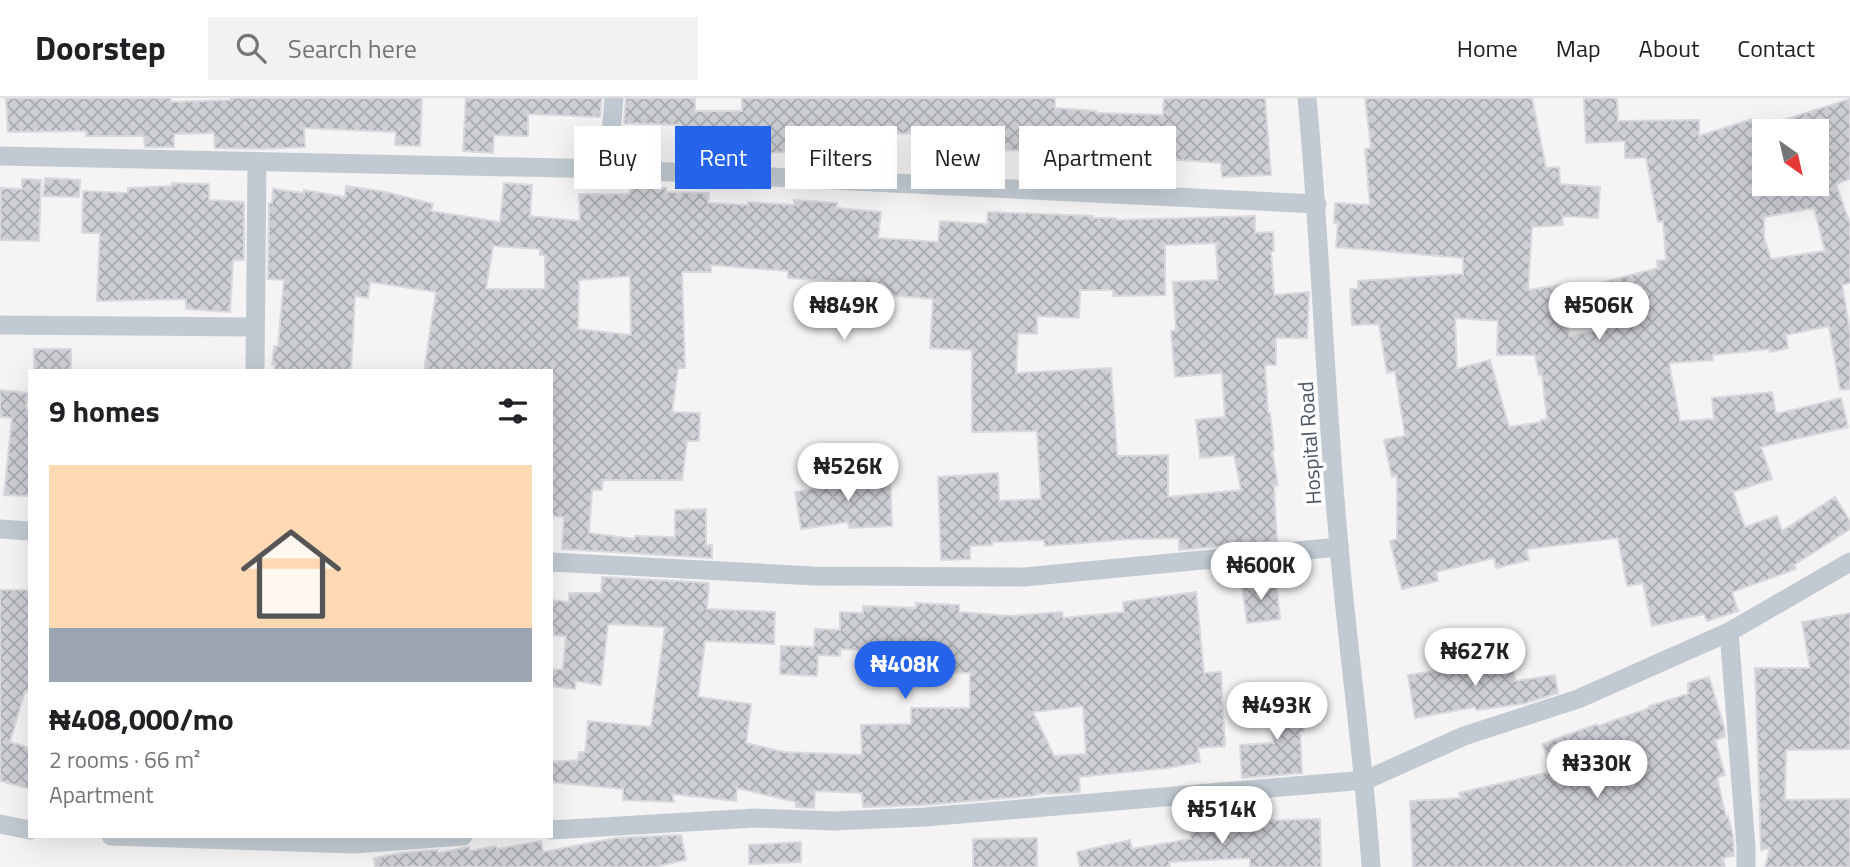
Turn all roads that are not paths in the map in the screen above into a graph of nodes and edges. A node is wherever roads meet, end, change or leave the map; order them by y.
1 (614, 98) edge
2 (1307, 98) edge
3 (612, 126) edge
4 (0, 156) edge
5 (257, 162) junction
6 (574, 168) edge
7 (661, 172) edge
8 (1317, 204) junction
9 (0, 325) edge
10 (254, 327) junction
11 (255, 369) edge
12 (0, 529) edge
13 (28, 531) edge
14 (1339, 547) junction
15 (553, 562) edge
16 (1850, 562) edge
17 (1729, 632) junction
18 (1366, 780) junction
19 (0, 824) edge
20 (28, 830) edge
21 (553, 830) edge
22 (172, 838) edge
23 (436, 838) edge
24 (1371, 867) edge
25 (1745, 867) edge

1 - 3 street
2 - 8 street, Hospital Road
4 - 5 street
5 - 6 street
5 - 10 street
7 - 8 street
8 - 14 street, Hospital Road
9 - 10 street
10 - 11 street
12 - 13 street
14 - 15 street
14 - 18 street, Hospital Road
16 - 17 street
17 - 18 street
17 - 25 street
18 - 21 street
18 - 24 street, Hospital Road
19 - 20 street
22 - 23 street

